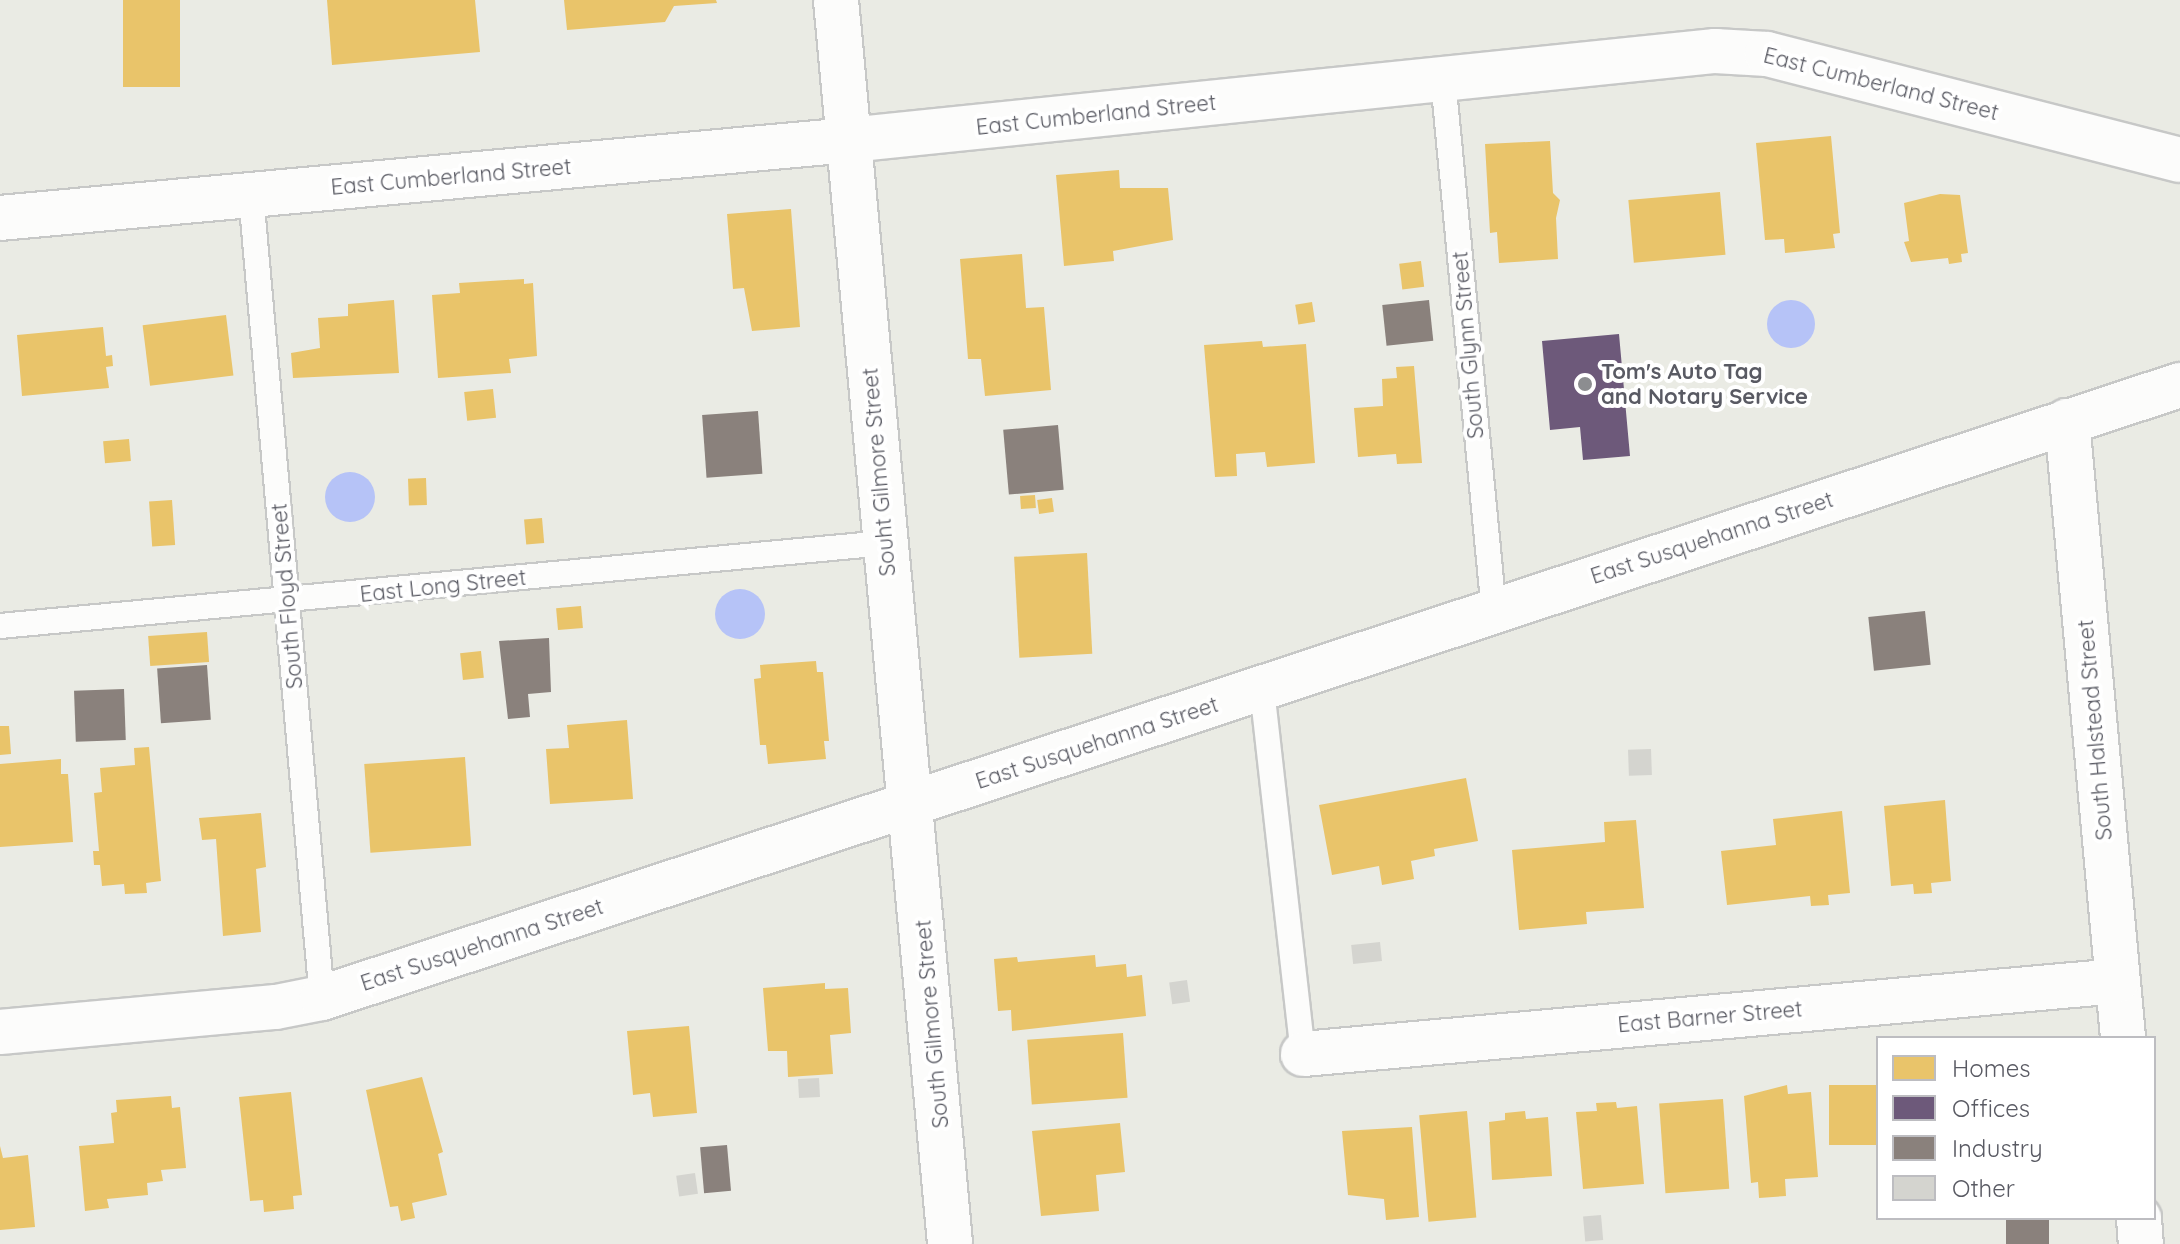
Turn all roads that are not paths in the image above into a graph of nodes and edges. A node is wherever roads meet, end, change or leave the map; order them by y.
1 (836, 0) edge
2 (1443, 79) junction
3 (849, 140) junction
4 (2180, 160) edge
5 (251, 195) junction
6 (0, 218) edge
7 (2180, 385) edge
8 (2067, 421) junction
9 (885, 543) junction
10 (287, 600) junction
11 (1494, 612) junction
12 (0, 626) edge
13 (1262, 689) junction
14 (913, 804) junction
15 (2117, 981) junction
16 (322, 998) junction
17 (0, 1032) edge
18 (2123, 1036) edge
19 (1303, 1054) joint
20 (2139, 1220) edge
21 (950, 1244) edge
22 (2141, 1244) edge

1 - 3 street
2 - 3 street, East Cumberland Street
2 - 4 street, East Cumberland Street
2 - 11 lane, South Glynn Street
3 - 5 street, East Cumberland Street
3 - 9 street, Souht Gilmore Street
5 - 6 street, East Cumberland Street
5 - 10 lane, South Floyd Street
7 - 8 street, East Susquehanna Street
8 - 11 street, East Susquehanna Street
8 - 15 street, South Halstead Street
9 - 10 lane, East Long Street
9 - 14 street, Souht Gilmore Street
10 - 12 lane, East Long Street
10 - 16 lane, South Floyd Street
11 - 13 street, East Susquehanna Street
13 - 14 street, East Susquehanna Street
13 - 19 lane
14 - 16 street, East Susquehanna Street
14 - 21 street, South Gilmore Street
15 - 18 street, South Halstead Street
15 - 19 street, East Barner Street
16 - 17 street, East Susquehanna Street
20 - 22 street

